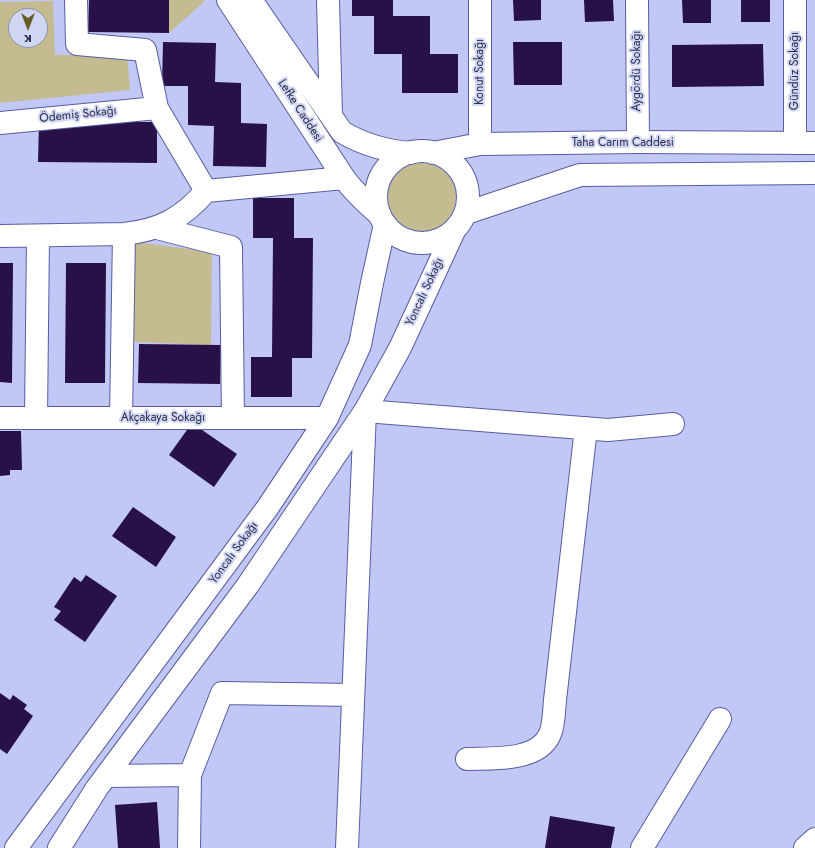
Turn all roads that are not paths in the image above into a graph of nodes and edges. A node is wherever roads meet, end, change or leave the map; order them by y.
1 (76, 0) edge
2 (228, 0) edge
3 (251, 0) edge
4 (328, 0) edge
5 (480, 0) edge
6 (637, 0) edge
7 (795, 0) edge
8 (157, 108) junction
9 (331, 115) junction
10 (0, 123) edge
11 (638, 142) junction
12 (805, 143) edge
13 (480, 144) junction
14 (411, 153) junction
15 (432, 153) junction
16 (815, 173) edge
17 (344, 178) junction
18 (206, 191) junction
19 (466, 213) junction
20 (382, 219) junction
21 (157, 228) junction
22 (454, 231) junction
23 (124, 234) junction
24 (0, 236) edge
25 (38, 236) junction
26 (365, 411) junction
27 (0, 418) edge
28 (36, 418) junction
29 (121, 418) junction
30 (233, 418) junction
31 (327, 418) junction
32 (673, 424) dead end
33 (586, 428) junction
34 (353, 695) junction
35 (720, 719) dead end
36 (467, 759) dead end
37 (190, 775) junction
38 (106, 776) junction
39 (815, 839) edge
40 (16, 848) edge
41 (59, 848) edge
42 (189, 848) edge
43 (347, 848) edge
44 (642, 848) edge
45 (805, 848) edge

1 - 8 street
2 - 17 street, Lefke Caddesi
3 - 9 street, Lefke Caddesi
4 - 9 street
5 - 13 street, Konut Sokağı
6 - 11 street, Aygördü Sokağı
7 - 12 street, Gündüz Sokağı
8 - 10 street, Ödemiş Sokağı
8 - 18 street
9 - 14 street, Lefke Caddesi
11 - 12 street, Taha Carım Caddesi
11 - 13 street, Taha Carım Caddesi
13 - 15 street, Taha Carım Caddesi
14 - 15 street
14 - 20 street
15 - 19 street
16 - 19 street
17 - 18 street
17 - 20 street, Lefke Caddesi
18 - 21 street
19 - 22 street
20 - 22 street
20 - 31 street, Yoncalı Sokağı
21 - 23 street
21 - 30 street
22 - 26 street, Yoncalı Sokağı
23 - 25 street
23 - 29 street
24 - 25 street
25 - 28 street
26 - 33 street
26 - 34 street
26 - 38 street, Yoncalı Sokağı
27 - 28 street, Akçakaya Sokağı
28 - 29 street, Akçakaya Sokağı
29 - 30 street, Akçakaya Sokağı
30 - 31 street, Akçakaya Sokağı
31 - 40 street, Yoncalı Sokağı
32 - 33 street
33 - 36 street
34 - 37 street
34 - 43 street
35 - 44 street
37 - 38 street
37 - 42 street
38 - 41 street, Yoncalı Sokağı
39 - 45 street

